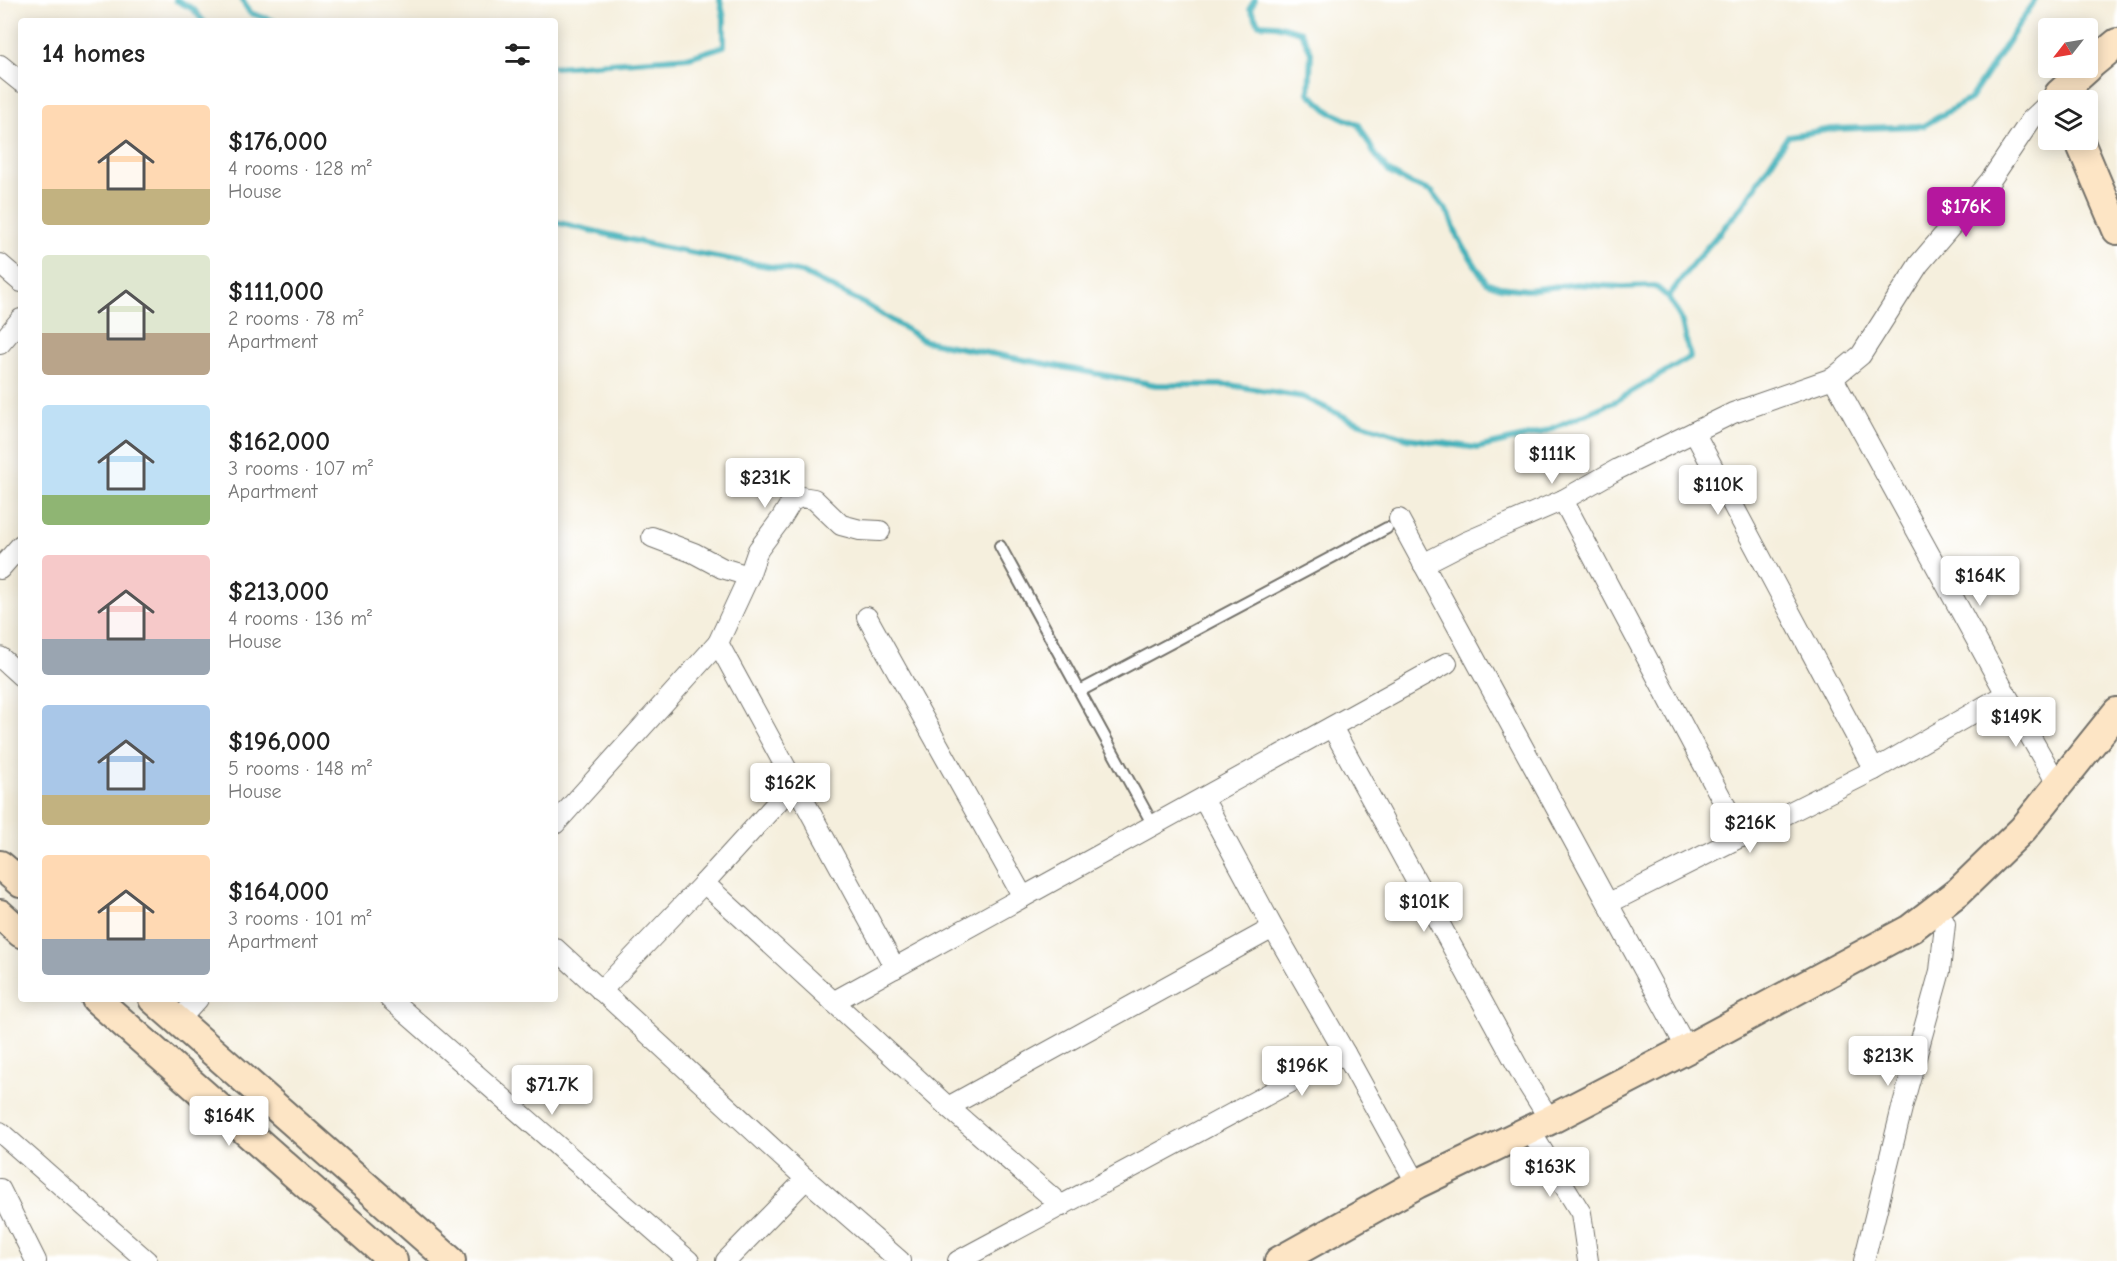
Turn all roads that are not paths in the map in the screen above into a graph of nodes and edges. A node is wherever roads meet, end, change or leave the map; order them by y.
1 (2117, 43) edge
2 (2098, 59) edge
3 (0, 65) edge
4 (2077, 78) edge
5 (18, 80) edge
6 (2065, 90) edge
7 (2038, 114) edge
8 (2083, 150) edge
9 (2117, 230) edge
10 (0, 264) edge
11 (18, 279) edge
12 (18, 323) edge
13 (0, 344) edge
14 (1833, 378) junction
15 (1694, 432) junction
16 (1563, 500) junction
17 (1393, 524) joint
18 (880, 531) dead end
19 (652, 537) dead end
20 (1000, 546) dead end
21 (18, 548) edge
22 (1423, 564) junction
23 (0, 569) edge
24 (749, 576) junction
25 (867, 617) dead end
26 (718, 643) junction
27 (0, 657) edge
28 (1447, 663) dead end
29 (18, 673) edge
30 (1080, 691) junction
31 (2006, 694) junction
32 (2117, 712) edge
33 (1332, 727) junction
34 (1874, 770) junction
35 (795, 783) junction
36 (2058, 785) junction
37 (1203, 798) junction
38 (558, 821) edge
39 (1153, 825) junction
40 (1742, 837) junction
41 (0, 865) edge
42 (18, 881) edge
43 (704, 883) junction
44 (1023, 897) junction
45 (1609, 903) junction
46 (1936, 909) junction
47 (0, 914) edge
48 (1273, 928) junction
49 (18, 930) edge
50 (558, 951) edge
51 (895, 968) junction
52 (601, 990) junction
53 (99, 1002) edge
54 (156, 1002) edge
55 (195, 1002) edge
56 (396, 1002) edge
57 (832, 1002) junction
58 (177, 1021) junction
59 (1687, 1048) junction
60 (1345, 1053) junction
61 (948, 1107) junction
62 (1539, 1124) junction
63 (0, 1132) edge
64 (806, 1179) junction
65 (1417, 1184) junction
66 (0, 1189) edge
67 (1062, 1206) junction
68 (738, 1257) edge
69 (36, 1261) edge
70 (147, 1261) edge
71 (393, 1261) edge
72 (451, 1261) edge
73 (689, 1261) edge
74 (900, 1261) edge
75 (958, 1261) edge
76 (1279, 1261) edge
77 (1588, 1261) edge
78 (1864, 1261) edge

1 - 2 street
3 - 5 street
4 - 6 street
7 - 14 street
8 - 9 street
10 - 11 street
12 - 13 street
14 - 15 street
14 - 31 street
15 - 16 street
15 - 34 street
16 - 22 street
16 - 40 street
17 - 22 street
17 - 30 lane
18 - 24 street
19 - 24 street
20 - 30 lane
21 - 23 street
22 - 45 street
24 - 26 street
25 - 44 street
26 - 35 street
26 - 38 street
27 - 29 street
28 - 33 street
30 - 39 lane
31 - 34 street
31 - 36 street
32 - 36 street
33 - 37 street
33 - 62 street
34 - 40 street
35 - 43 street
35 - 51 street
36 - 46 street
37 - 39 street
37 - 48 street
39 - 44 street
40 - 45 street
41 - 42 street
43 - 52 street
43 - 57 street
44 - 51 street
45 - 59 street
46 - 59 street
46 - 78 street
47 - 49 street
48 - 60 street
48 - 61 street
50 - 52 street
51 - 57 street
52 - 64 street
53 - 71 street
54 - 58 street
55 - 58 street
56 - 73 street
57 - 61 street
58 - 72 street
59 - 62 street
60 - 65 street
60 - 67 street
61 - 67 street
62 - 65 street
62 - 77 street
63 - 70 street
64 - 68 street
64 - 74 street
65 - 76 street
66 - 69 street
67 - 75 street

